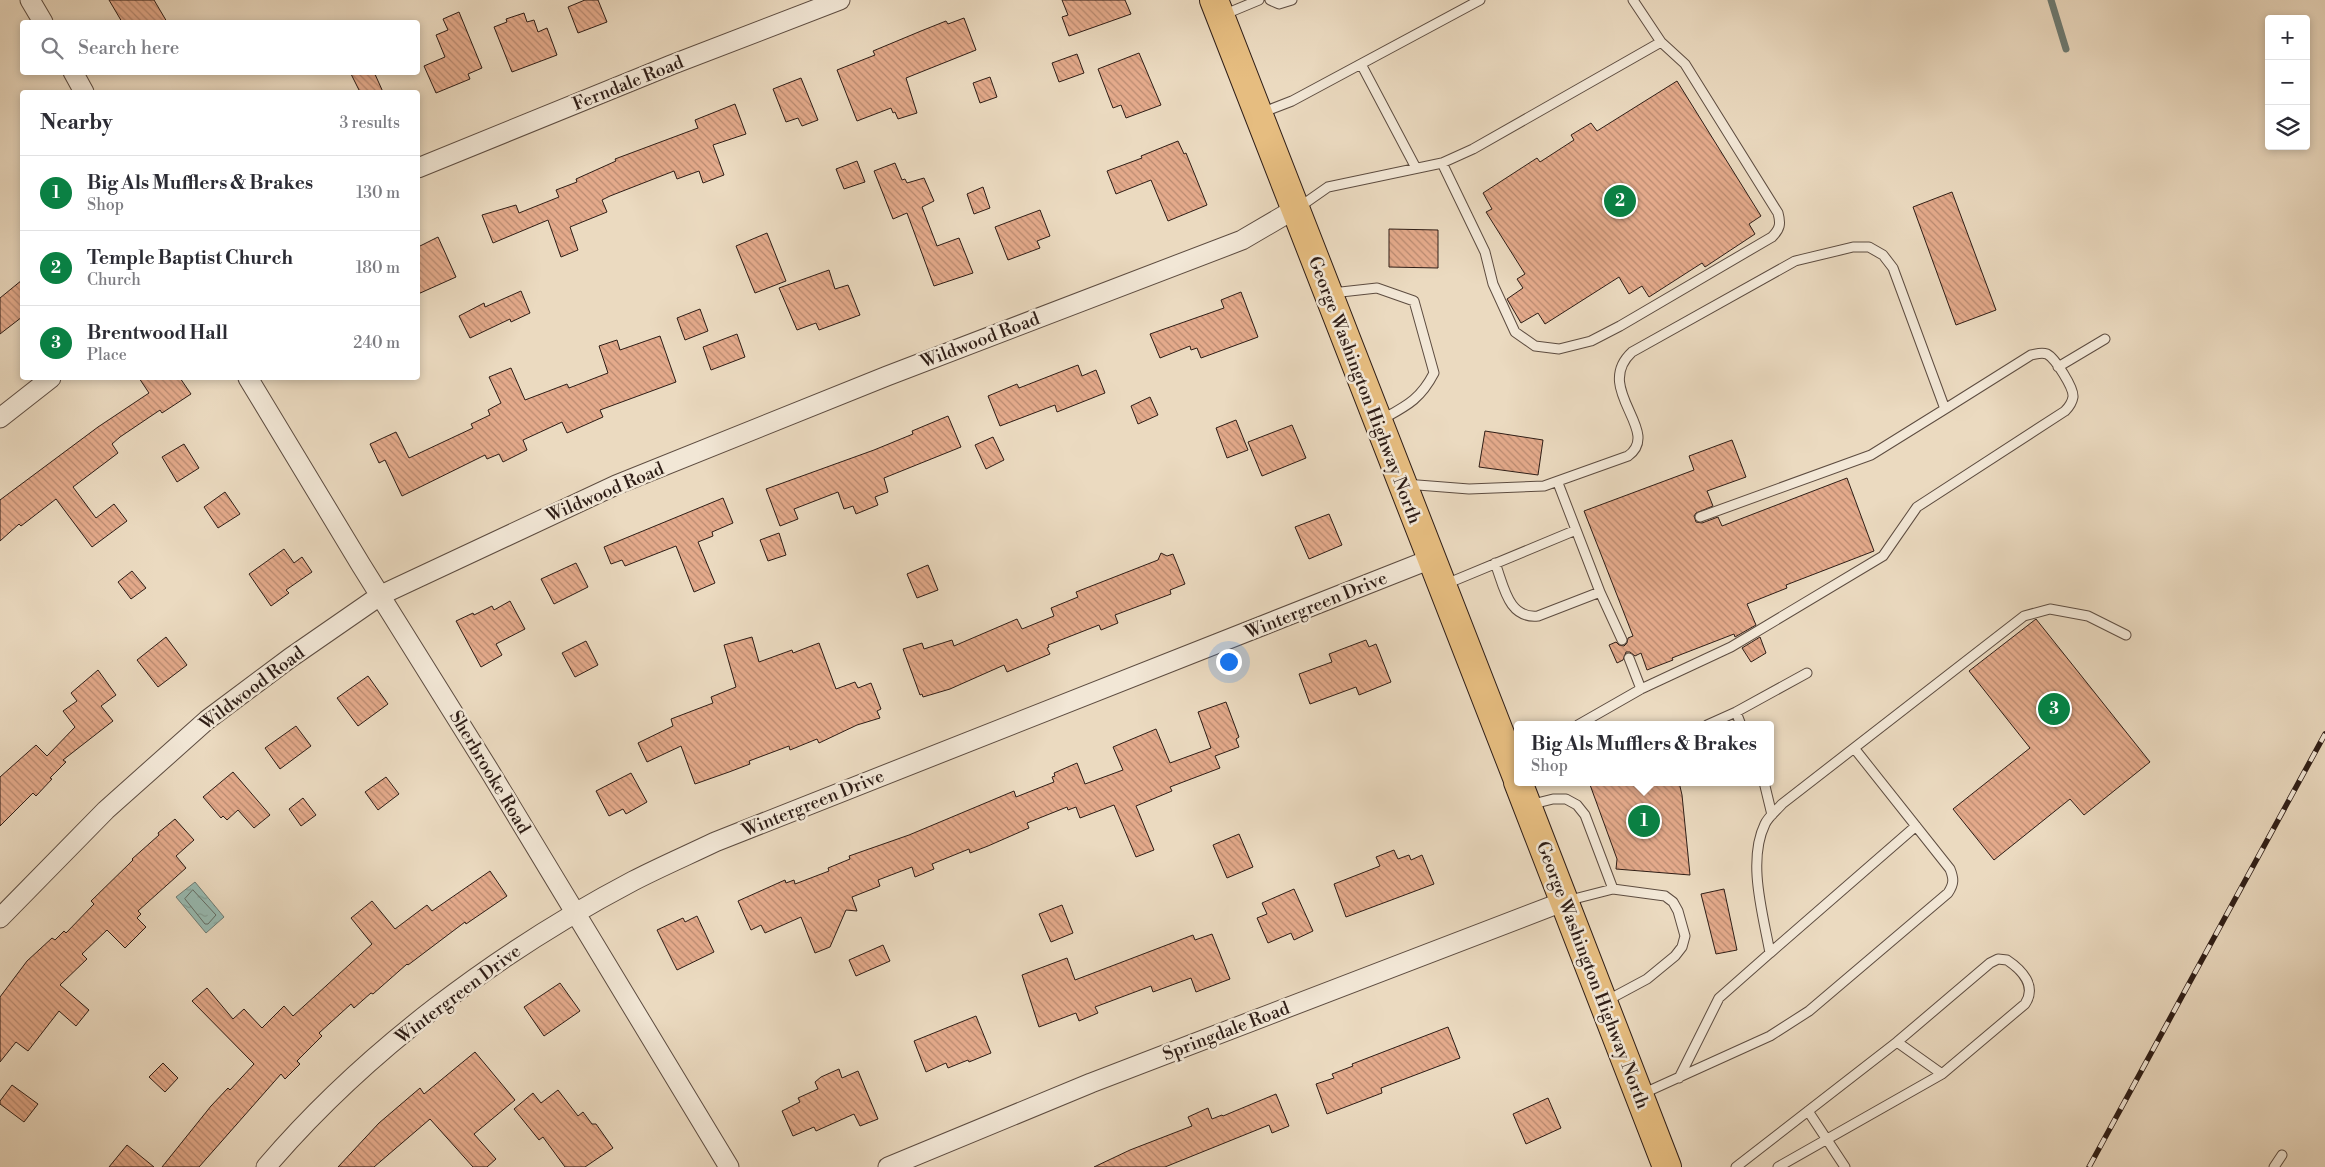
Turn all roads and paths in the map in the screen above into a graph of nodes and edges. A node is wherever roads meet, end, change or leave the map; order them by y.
1 (30, 0) edge
2 (840, 0) edge
3 (1260, 0) edge
4 (1270, 0) edge
5 (1292, 0) edge
6 (1480, 0) edge
7 (1633, 0) edge
8 (1217, 8) edge
9 (42, 20) edge
10 (1661, 42) junction
11 (1361, 64) junction
12 (75, 75) edge
13 (83, 90) edge
14 (1259, 114) junction
15 (1442, 163) junction
16 (420, 167) edge
17 (1416, 168) junction
18 (1295, 209) junction
19 (1328, 294) junction
20 (2105, 338) dead end
21 (2058, 367) junction
22 (48, 380) edge
23 (249, 380) edge
24 (1945, 409) junction
25 (0, 418) edge
26 (1378, 421) junction
27 (1558, 483) junction
28 (1403, 484) junction
29 (1700, 516) dead end
30 (1576, 530) junction
31 (1431, 559) junction
32 (1496, 563) junction
33 (1441, 586) junction
34 (1600, 592) junction
35 (381, 595) junction
36 (2126, 635) dead end
37 (1622, 640) dead end
38 (1629, 658) dead end
39 (1806, 673) dead end
40 (1641, 689) junction
41 (1736, 712) junction
42 (1585, 721) edge
43 (1716, 721) edge
44 (1739, 721) edge
45 (1854, 748) junction
46 (1514, 768) edge
47 (1521, 786) edge
48 (1531, 786) edge
49 (1765, 786) edge
50 (1772, 815) junction
51 (1916, 826) junction
52 (1613, 889) junction
53 (1565, 901) junction
54 (576, 914) junction
55 (0, 918) edge
56 (1770, 953) junction
57 (1604, 1002) junction
58 (1896, 1042) junction
59 (1942, 1074) junction
60 (1679, 1078) junction
61 (1639, 1095) junction
62 (1808, 1111) junction
63 (1827, 1140) junction
64 (2282, 1155) dead end
65 (266, 1167) edge
66 (729, 1167) edge
67 (888, 1167) edge
68 (1667, 1167) edge
69 (1736, 1167) edge
70 (1778, 1167) edge
71 (1845, 1167) edge
72 (2274, 1167) edge

1 - 9 street
2 - 16 street, Ferndale Road
3 - 8 lane
4 - 5 lane
6 - 11 lane
7 - 10 lane
8 - 14 main road, George Washington Highway North
10 - 15 lane
10 - 15 lane
11 - 14 lane
11 - 17 lane
12 - 13 street
14 - 18 main road, George Washington Highway North
15 - 17 lane
17 - 18 lane
18 - 19 main road, George Washington Highway North
18 - 35 street, Wildwood Road
19 - 26 main road, George Washington Highway North
19 - 26 lane
20 - 21 lane
21 - 24 lane
21 - 40 lane
22 - 25 street
23 - 35 street, Sherbrooke Road
24 - 27 lane
24 - 29 lane
26 - 28 main road, George Washington Highway North
27 - 28 lane
27 - 30 lane
28 - 31 main road, George Washington Highway North
30 - 32 lane
30 - 34 lane
31 - 33 main road, George Washington Highway North
31 - 54 street, Wintergreen Drive
32 - 33 lane
32 - 34 lane
33 - 46 main road, George Washington Highway North
34 - 37 lane
35 - 54 street, Sherbrooke Road
35 - 55 street, Wildwood Road
36 - 45 lane
38 - 40 lane
39 - 41 lane
40 - 42 lane
41 - 43 lane
41 - 44 lane
45 - 50 lane
45 - 51 lane
47 - 53 main road, George Washington Highway North
48 - 52 lane
49 - 50 lane
50 - 56 lane
51 - 56 lane
51 - 60 lane
52 - 53 lane
52 - 57 lane
53 - 57 main road, George Washington Highway North
53 - 67 street, Springdale Road
54 - 65 street, Wintergreen Drive
54 - 66 street, Sherbrooke Road
56 - 60 lane
57 - 61 main road, George Washington Highway North
58 - 59 lane
58 - 59 lane
58 - 62 lane
59 - 63 lane
60 - 61 lane
61 - 68 main road, George Washington Highway North
62 - 63 lane
62 - 69 lane
63 - 70 lane
63 - 71 lane
64 - 72 lane

